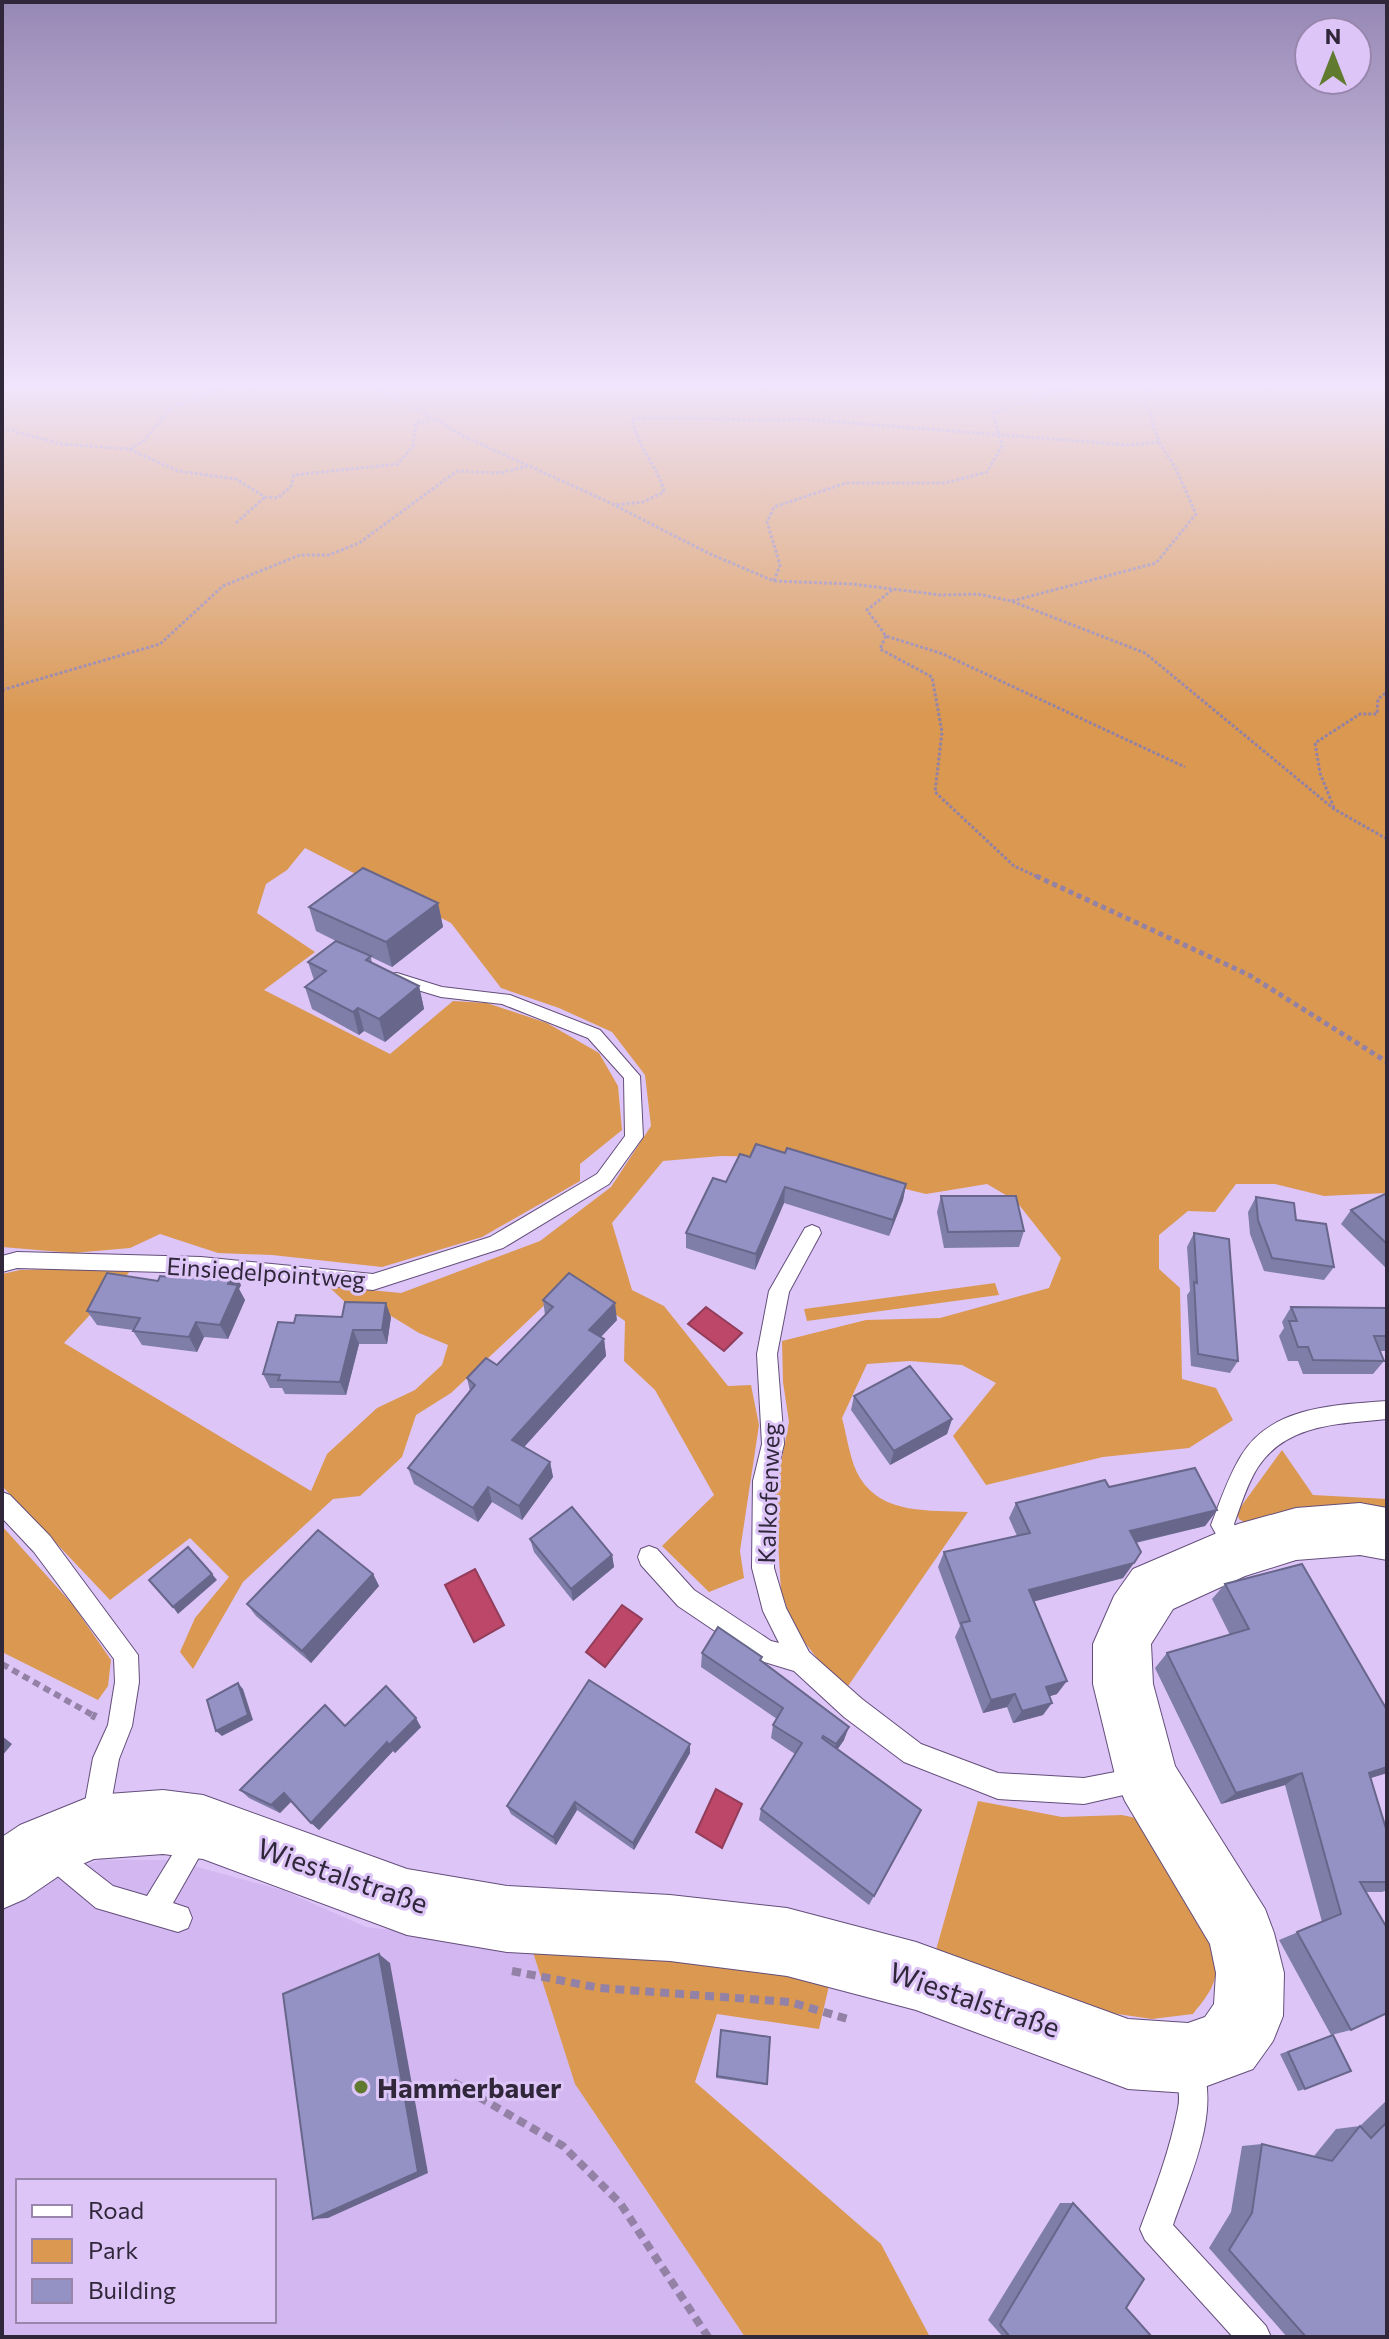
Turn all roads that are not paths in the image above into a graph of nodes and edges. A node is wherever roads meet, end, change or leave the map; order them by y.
1 (383, 972) edge
2 (812, 1233) dead end
3 (2, 1264) edge
4 (1387, 1410) edge
5 (2, 1502) edge
6 (1387, 1534) edge
7 (1238, 1551) junction
8 (649, 1557) dead end
9 (800, 1661) junction
10 (1147, 1779) junction
11 (203, 1827) junction
12 (46, 1850) edge
13 (1188, 2058) junction
14 (1255, 2337) edge

1 - 3 lane, Einsiedelpointweg
2 - 9 lane, Kalkofenweg
4 - 7 lane
5 - 12 lane
6 - 7 street, Wiestalstraße
7 - 10 street, Wiestalstraße
8 - 9 lane, Kalkofenweg
9 - 10 lane, Kalkofenweg
10 - 13 street, Wiestalstraße
11 - 12 street, Wiestalstraße
11 - 12 lane
11 - 13 street, Wiestalstraße
13 - 14 lane

